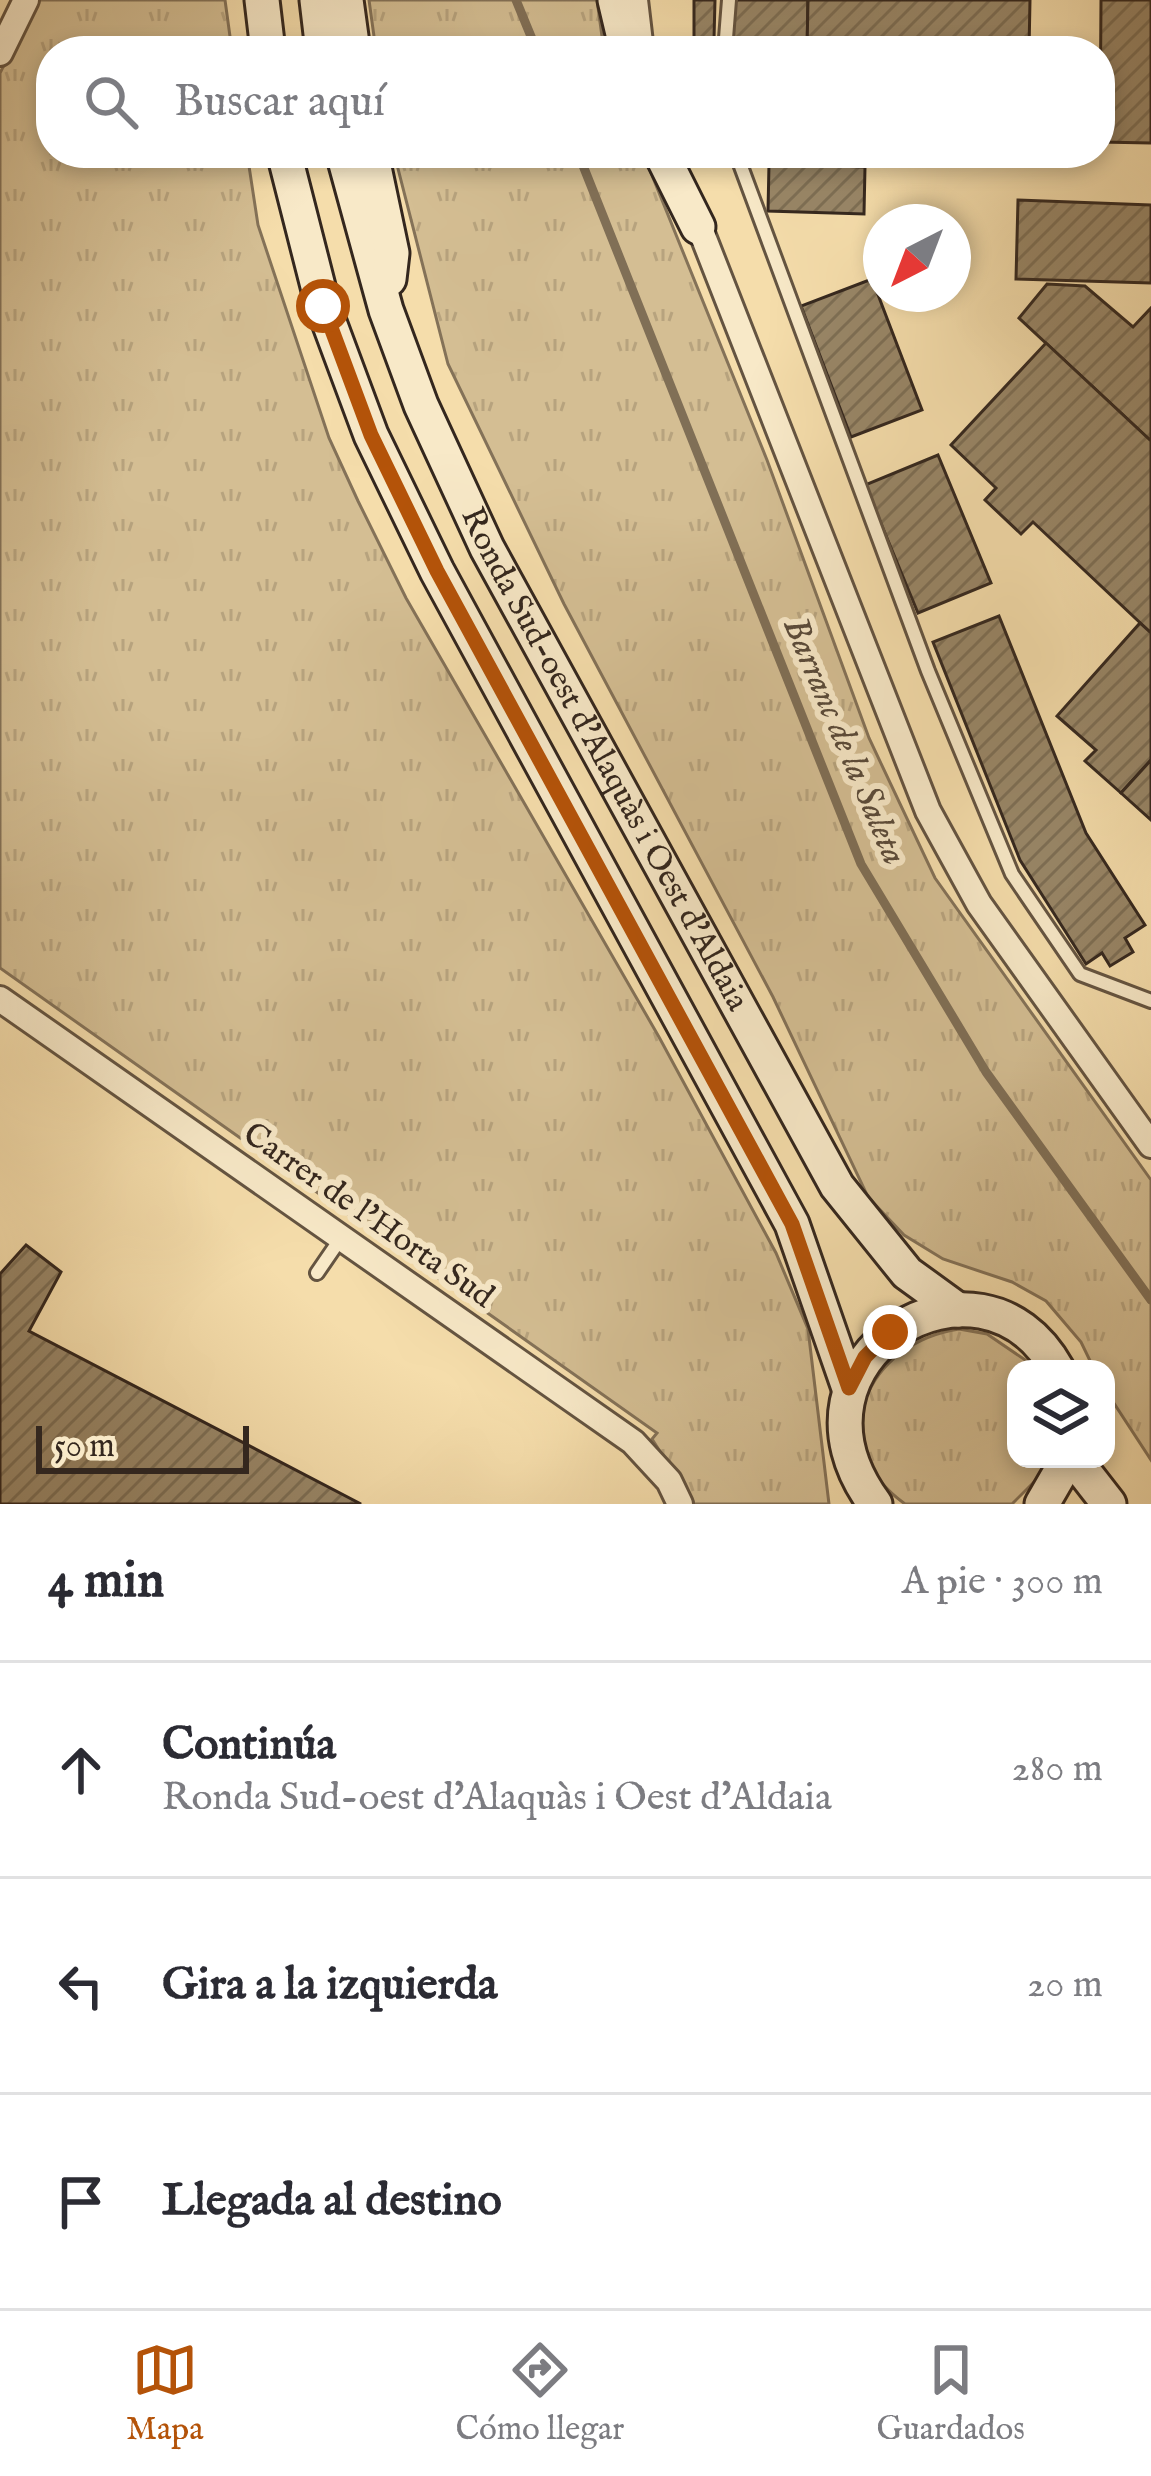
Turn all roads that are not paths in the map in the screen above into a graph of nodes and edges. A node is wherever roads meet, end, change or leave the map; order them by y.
1 (26, 0) edge
2 (262, 0) edge
3 (317, 0) edge
4 (346, 0) edge
5 (615, 0) edge
6 (635, 0) edge
7 (729, 0) edge
8 (266, 36) edge
9 (321, 36) edge
10 (350, 36) edge
11 (624, 36) edge
12 (639, 36) edge
13 (726, 36) edge
14 (0, 53) edge
15 (288, 168) edge
16 (347, 168) edge
17 (373, 168) edge
18 (668, 168) edge
19 (680, 168) edge
20 (742, 168) edge
21 (698, 227) junction
22 (386, 310) junction
23 (0, 999) edge
24 (1151, 1001) edge
25 (1122, 1105) junction
26 (1151, 1130) edge
27 (1151, 1144) edge
28 (342, 1237) junction
29 (317, 1273) dead end
30 (958, 1310) junction
31 (1050, 1360) edge
32 (849, 1388) junction
33 (1065, 1468) edge
34 (1079, 1468) edge
35 (860, 1495) edge
36 (680, 1504) edge
37 (1042, 1504) edge
38 (1109, 1504) edge

1 - 14 street
2 - 8 main road
3 - 9 main road
4 - 10 main road
5 - 11 main road
6 - 12 street
7 - 13 lane
15 - 32 main road, Ronda Sud-oest d'Alaquàs i Oest d'Aldaia
16 - 22 main road, Ronda Sud-oest d'Alaquàs i Oest d'Aldaia
17 - 22 main road
18 - 21 main road
19 - 21 street
20 - 24 lane
21 - 25 street
22 - 30 main road, Ronda Sud-oest d'Alaquàs i Oest d'Aldaia
23 - 28 street, Carrer de l'Horta Sud
25 - 26 street
25 - 27 street
28 - 29 lane
28 - 36 street, Carrer de l'Horta Sud
30 - 31 main road
30 - 32 main road
32 - 35 main road, Ronda Sud-oest d'Alaquàs i Oest d'Aldaia
33 - 37 main road
34 - 38 main road

